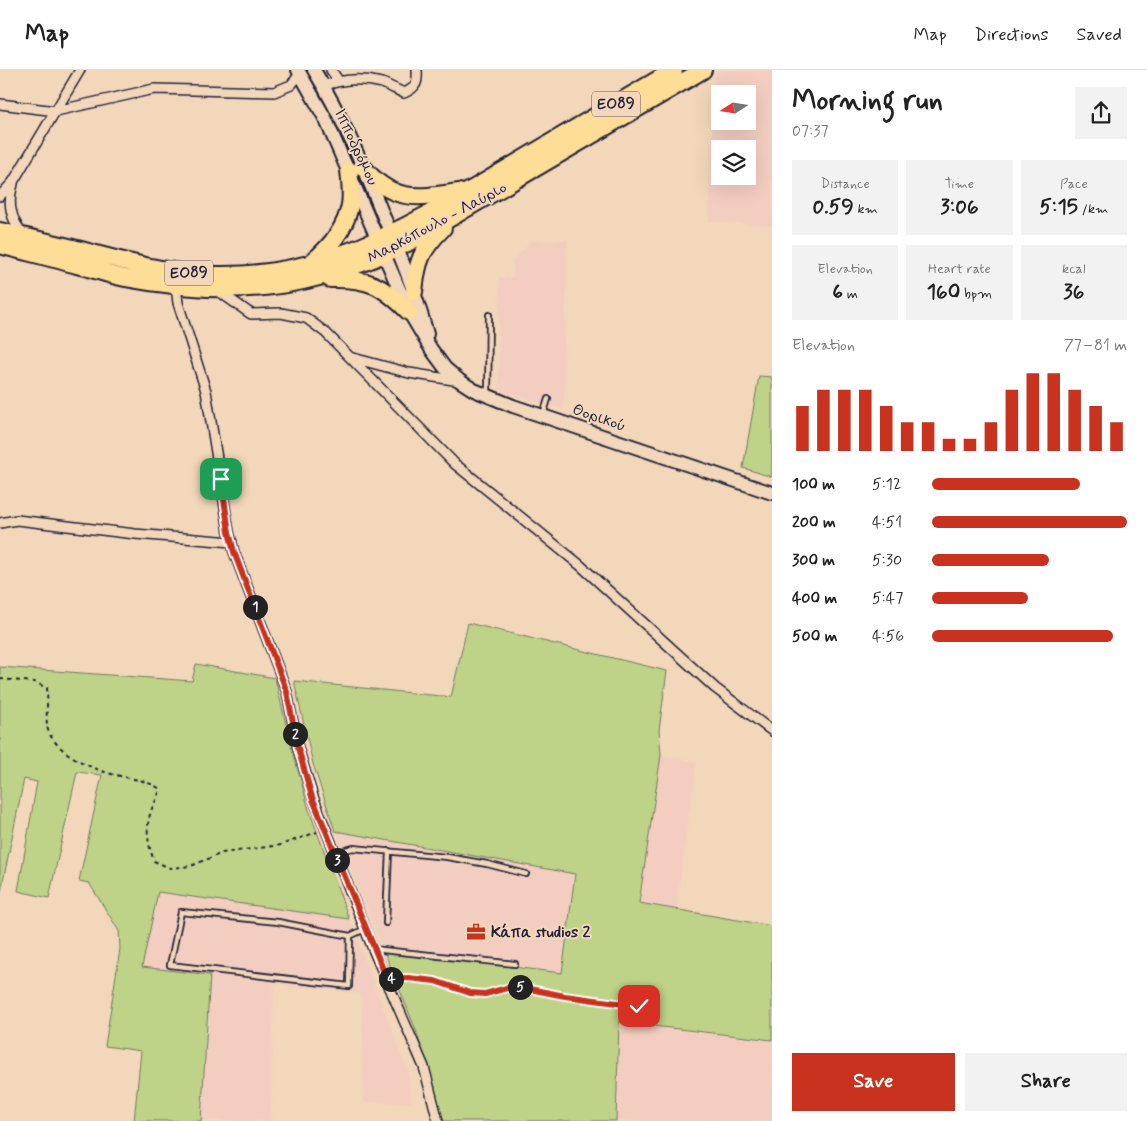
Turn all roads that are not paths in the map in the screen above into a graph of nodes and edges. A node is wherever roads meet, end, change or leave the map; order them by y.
1 (80, 70) edge
2 (314, 70) edge
3 (332, 70) edge
4 (417, 70) edge
5 (674, 70) edge
6 (703, 70) edge
7 (299, 72) edge
8 (338, 80) junction
9 (324, 86) junction
10 (0, 104) edge
11 (56, 111) junction
12 (356, 168) junction
13 (13, 182) junction
14 (469, 191) junction
15 (0, 196) edge
16 (456, 215) junction
17 (0, 230) edge
18 (25, 237) junction
19 (388, 244) junction
20 (0, 245) edge
21 (311, 273) junction
22 (176, 286) junction
23 (217, 290) junction
24 (414, 292) junction
25 (409, 312) junction
26 (489, 315) dead end
27 (431, 349) junction
28 (352, 357) junction
29 (460, 381) junction
30 (488, 396) junction
31 (548, 398) dead end
32 (542, 416) junction
33 (772, 493) edge
34 (0, 523) edge
35 (232, 542) junction
36 (772, 731) edge
37 (389, 851) junction
38 (335, 853) junction
39 (526, 874) dead end
40 (386, 923) dead end
41 (365, 929) junction
42 (350, 936) junction
43 (373, 949) junction
44 (514, 964) dead end
45 (438, 1121) edge

1 - 11 street
2 - 9 main road, Ιπποδρόμου
3 - 8 street
4 - 8 street
5 - 14 highway, Μαρκόπουλο - Λαύριο / ΕΟ89
6 - 16 highway, Μαρκόπουλο - Λαύριο / ΕΟ89
7 - 11 street
7 - 12 main road, Ιπποδρόμου
8 - 9 street
9 - 12 main road, Ιπποδρόμου
10 - 11 street
11 - 13 street
12 - 14 highway
12 - 19 main road, Ιπποδρόμου
12 - 21 highway
13 - 15 street
13 - 18 street
14 - 19 highway, Μαρκόπουλο - Λαύριο / ΕΟ89
16 - 19 highway, Μαρκόπουλο - Λαύριο / ΕΟ89
16 - 24 highway
17 - 18 highway, Μαρκόπουλο - Λαύριο / ΕΟ89
18 - 21 highway, Μαρκόπουλο - Λαύριο / ΕΟ89
19 - 21 highway, Μαρκόπουλο - Λαύριο / ΕΟ89
19 - 24 main road, Θορικού
19 - 25 main road, Θορικού
20 - 22 highway, Μαρκόπουλο - Λαύριο / ΕΟ89
21 - 23 highway, Μαρκόπουλο - Λαύριο / ΕΟ89
21 - 25 highway
22 - 23 highway, Μαρκόπουλο - Λαύριο / ΕΟ89
22 - 35 street
23 - 28 street
24 - 27 main road, Θορικού
25 - 27 main road, Θορικού
26 - 30 lane
27 - 29 main road, Θορικού
28 - 29 street
28 - 36 street
29 - 30 main road, Θορικού
30 - 32 main road, Θορικού
31 - 32 lane
32 - 33 main road, Θορικού
34 - 35 street
35 - 38 street
37 - 38 lane
37 - 39 lane
37 - 40 lane
38 - 41 street
41 - 42 lane
41 - 43 street
42 - 42 lane
43 - 44 lane
43 - 45 street

